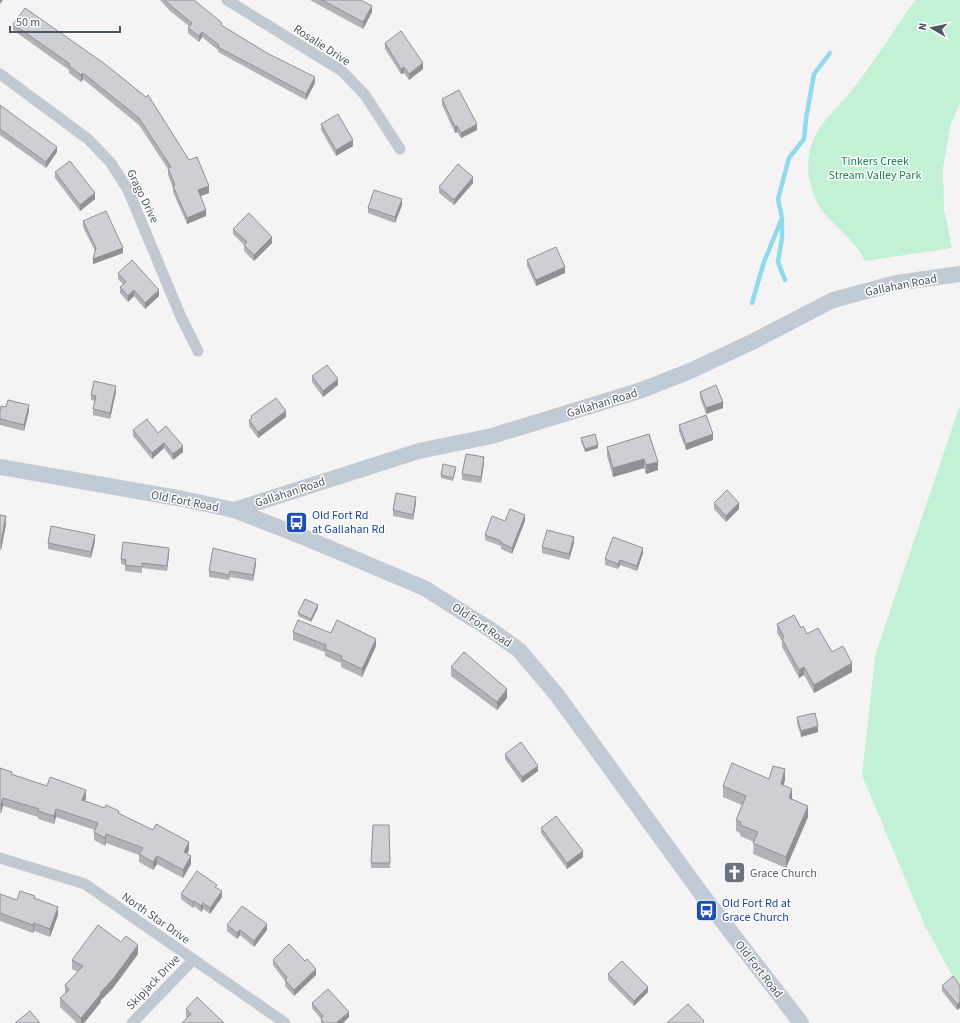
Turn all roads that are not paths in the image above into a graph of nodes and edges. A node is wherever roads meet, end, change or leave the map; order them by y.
1 (227, 0) edge
2 (0, 74) edge
3 (400, 149) dead end
4 (960, 274) edge
5 (198, 350) dead end
6 (0, 467) edge
7 (234, 510) junction
8 (0, 858) edge
9 (193, 960) junction
10 (132, 1023) edge
11 (285, 1023) edge
12 (801, 1023) edge

1 - 3 street, Rosalie Drive
2 - 5 street, Grago Drive
4 - 7 main road, Gallahan Road
6 - 7 main road, Old Fort Road
7 - 12 main road, Old Fort Road
8 - 9 street, North Star Drive
9 - 10 street, Skipjack Drive
9 - 11 street, North Star Drive

